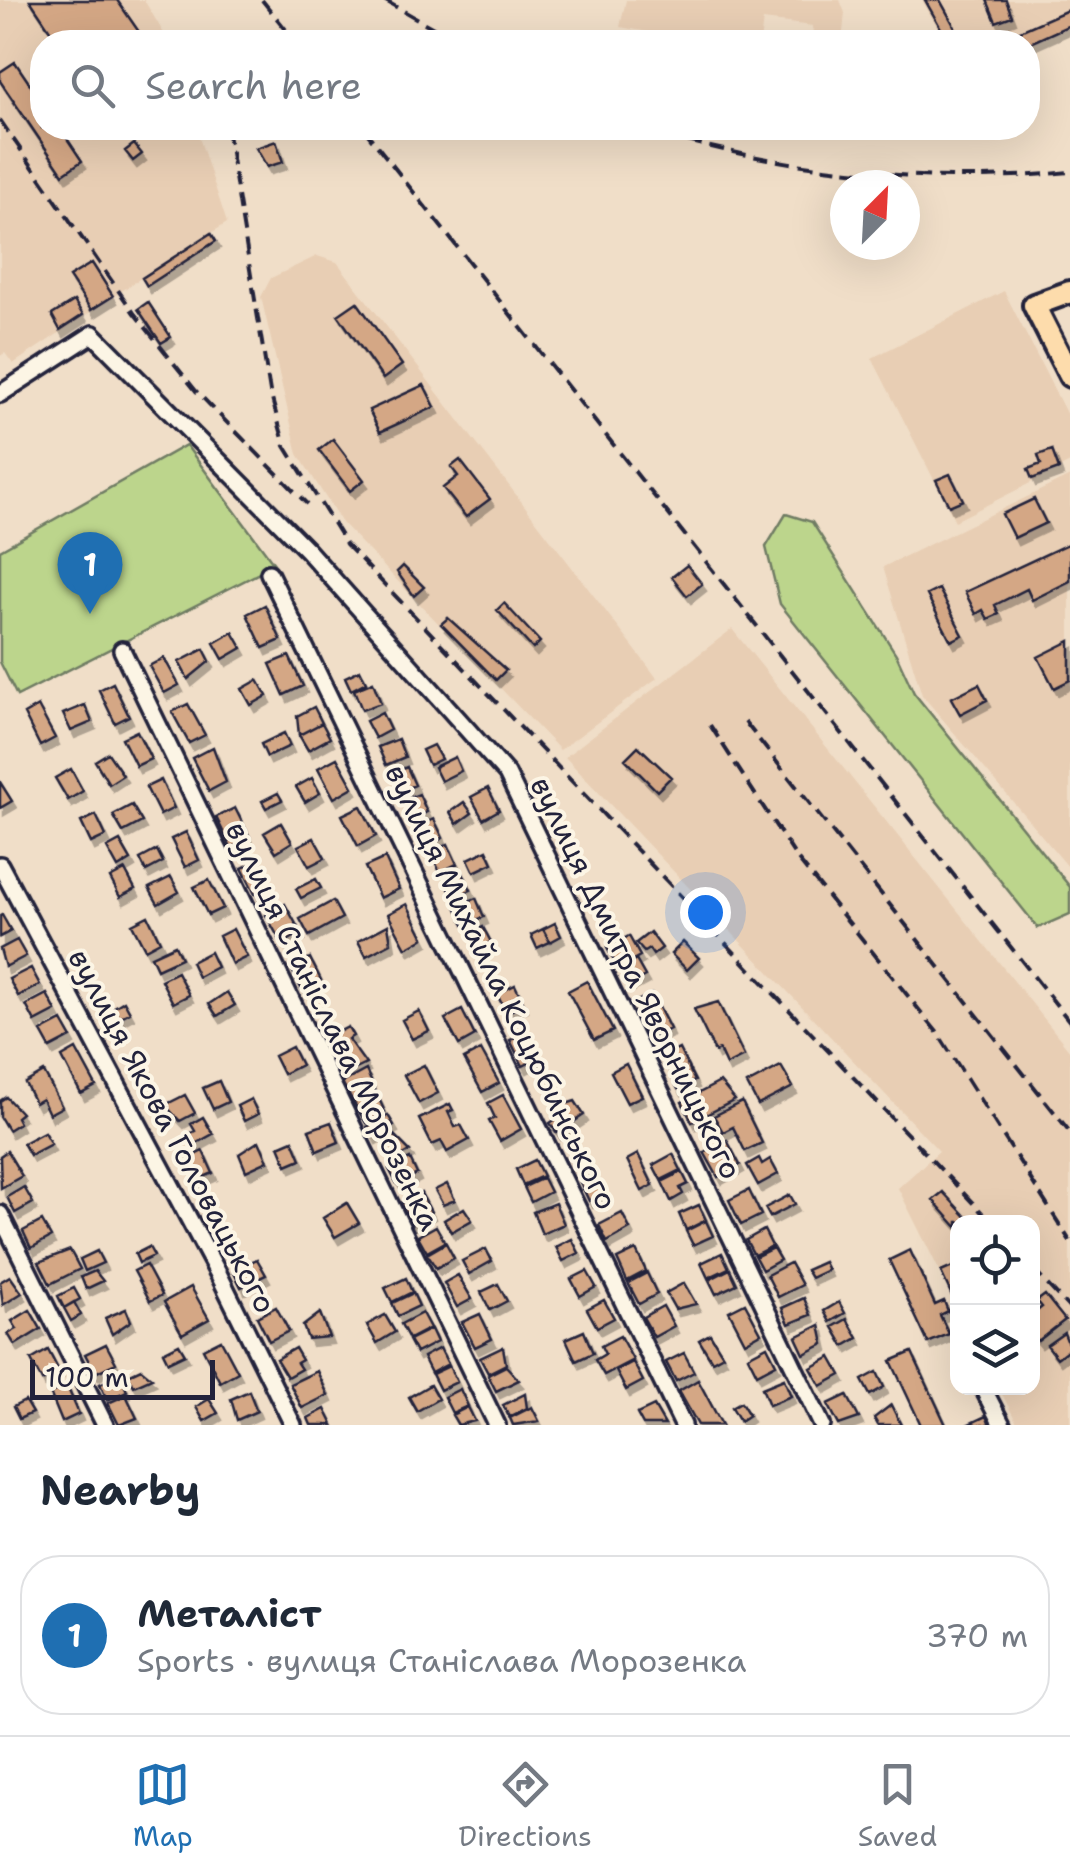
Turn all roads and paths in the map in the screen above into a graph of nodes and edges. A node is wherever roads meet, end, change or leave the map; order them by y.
1 (1070, 292) edge
2 (1070, 376) edge
3 (0, 394) edge
4 (269, 573) dead end
5 (122, 650) dead end
6 (0, 865) edge
7 (0, 1214) edge
8 (987, 1395) edge
9 (105, 1425) edge
10 (294, 1425) edge
11 (497, 1425) edge
12 (683, 1425) edge
13 (822, 1425) edge
14 (1002, 1425) edge

1 - 2 main road
3 - 13 street, вулиця Дмитра Яворницького
4 - 12 street, вулиця Михайла Коцюбинського
5 - 11 street, вулиця Станіслава Морозенка
6 - 10 street, вулиця Якова Головацького
7 - 9 street
8 - 14 street

